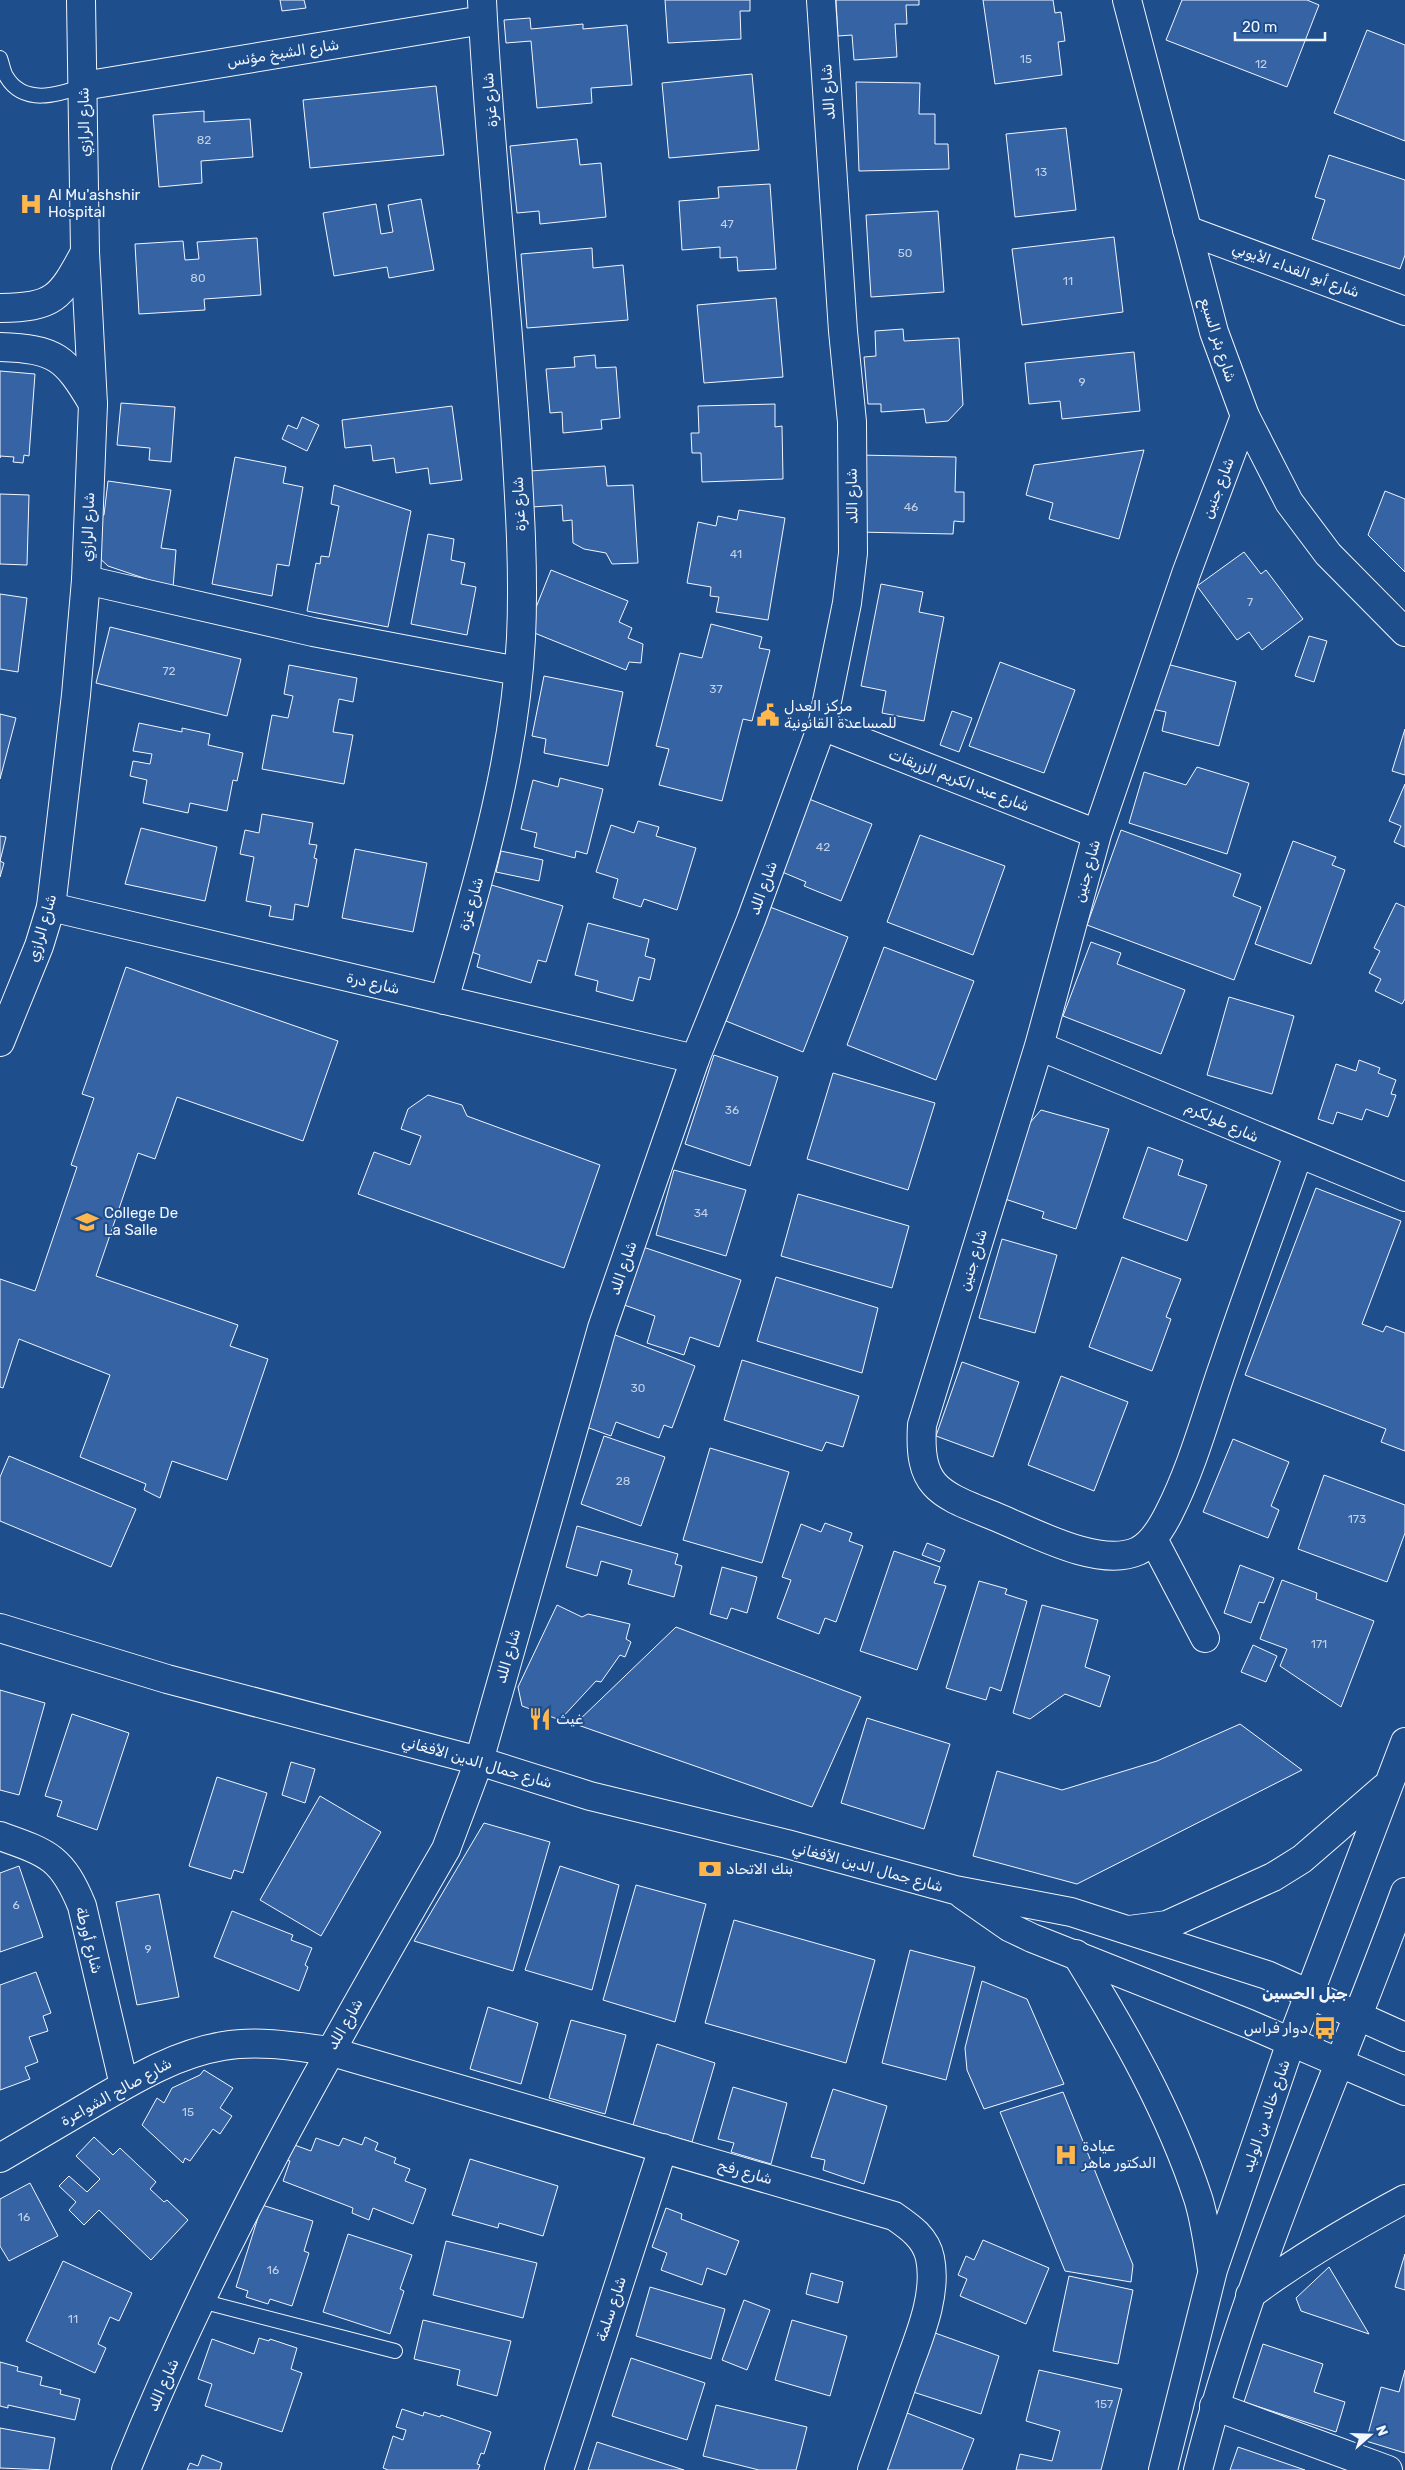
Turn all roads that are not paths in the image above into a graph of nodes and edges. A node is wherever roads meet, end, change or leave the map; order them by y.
1 (82, 0) edge
2 (821, 0) edge
3 (1128, 0) edge
4 (483, 10) edge
5 (0, 58) edge
6 (83, 86) junction
7 (1187, 230) junction
8 (85, 252) junction
9 (0, 308) edge
10 (1405, 310) edge
11 (0, 347) edge
12 (93, 404) junction
13 (1245, 416) junction
14 (86, 580) junction
15 (1405, 632) edge
16 (518, 671) junction
17 (822, 726) junction
18 (1097, 834) junction
19 (51, 907) junction
20 (444, 1000) junction
21 (0, 1042) edge
22 (1039, 1046) junction
23 (695, 1059) junction
24 (1298, 1155) junction
25 (1405, 1197) edge
26 (1153, 1539) junction
27 (0, 1628) edge
28 (1205, 1638) dead end
29 (1405, 1742) edge
30 (479, 1761) junction
31 (1387, 1786) junction
32 (0, 1836) edge
33 (955, 1890) junction
34 (1405, 1892) edge
35 (1129, 1930) junction
36 (1076, 1954) junction
37 (1309, 1994) junction
38 (1358, 2015) junction
39 (1405, 2037) edge
40 (1291, 2042) junction
41 (329, 2051) junction
42 (1341, 2063) junction
43 (124, 2085) junction
44 (1405, 2091) edge
45 (663, 2148) junction
46 (0, 2158) edge
47 (1405, 2199) edge
48 (1213, 2270) junction
49 (1250, 2295) junction
50 (201, 2301) junction
51 (395, 2351) dead end
52 (1214, 2406) junction
53 (126, 2470) edge
54 (559, 2470) edge
55 (872, 2470) edge
56 (1163, 2470) edge
57 (1198, 2470) edge
58 (1388, 2470) edge

1 - 6 street, شارع الرازي
2 - 17 street, شارع اللد
3 - 7 street, شارع بئر السبع
4 - 6 street, شارع الشيخ مؤنس
4 - 16 street, شارع غزة
5 - 6 lane
6 - 8 street, شارع الرازي
7 - 10 street, شارع أبو الفداء الأيوبي
7 - 13 street, شارع بئر السبع
8 - 9 street
8 - 12 street, شارع الرازي
11 - 12 street
12 - 14 street, شارع الرازي
13 - 15 street, شارع بئر السبع
13 - 18 street, شارع جنين
14 - 16 street
14 - 19 street, شارع الرازي
16 - 20 street, شارع غزة
17 - 18 street, شارع عبد الكريم الزريقات
17 - 23 street, شارع اللد
18 - 22 street, شارع جنين
19 - 20 street, شارع درة
19 - 21 street, شارع الرازي
20 - 23 street, شارع درة
22 - 24 street, شارع طولكرم
22 - 26 street, شارع جنين
23 - 30 street, شارع اللد
24 - 25 street, شارع طولكرم
24 - 26 street, شارع جنين
26 - 28 street
27 - 30 street, شارع جمال الدين الأفغاني
29 - 31 street, شارع خالد بن الوليد
30 - 33 street, شارع جمال الدين الأفغاني
30 - 41 street, شارع اللد
31 - 35 street
31 - 37 street, شارع خالد بن الوليد
32 - 43 street, شارع أورطة
33 - 35 street, شارع جمال الدين الأفغاني
33 - 36 street, شارع جمال الدين الأفغاني
34 - 38 street
35 - 37 street, شارع جمال الدين الأفغاني
36 - 40 street, شارع جمال الدين الأفغاني
36 - 48 street
37 - 38 street, شارع جمال الدين الأفغاني
37 - 40 street, شارع خالد بن الوليد
38 - 39 street, شارع جمال الدين الأفغاني
38 - 42 street
40 - 42 street, شارع جمال الدين الأفغاني
40 - 48 street, شارع خالد بن الوليد
41 - 43 street, شارع صالح الشواعرة
41 - 45 street, شارع رفح
41 - 50 street, شارع اللد
42 - 44 street, شارع جمال الدين الأفغاني
42 - 49 street
43 - 46 street, شارع صالح الشواعرة
45 - 54 street, شارع سلمة
45 - 55 street, شارع رفح
47 - 49 street
48 - 56 street, شارع خالد بن الوليد
49 - 52 street
50 - 51 lane
50 - 53 street, شارع اللد
52 - 57 street
52 - 58 street

